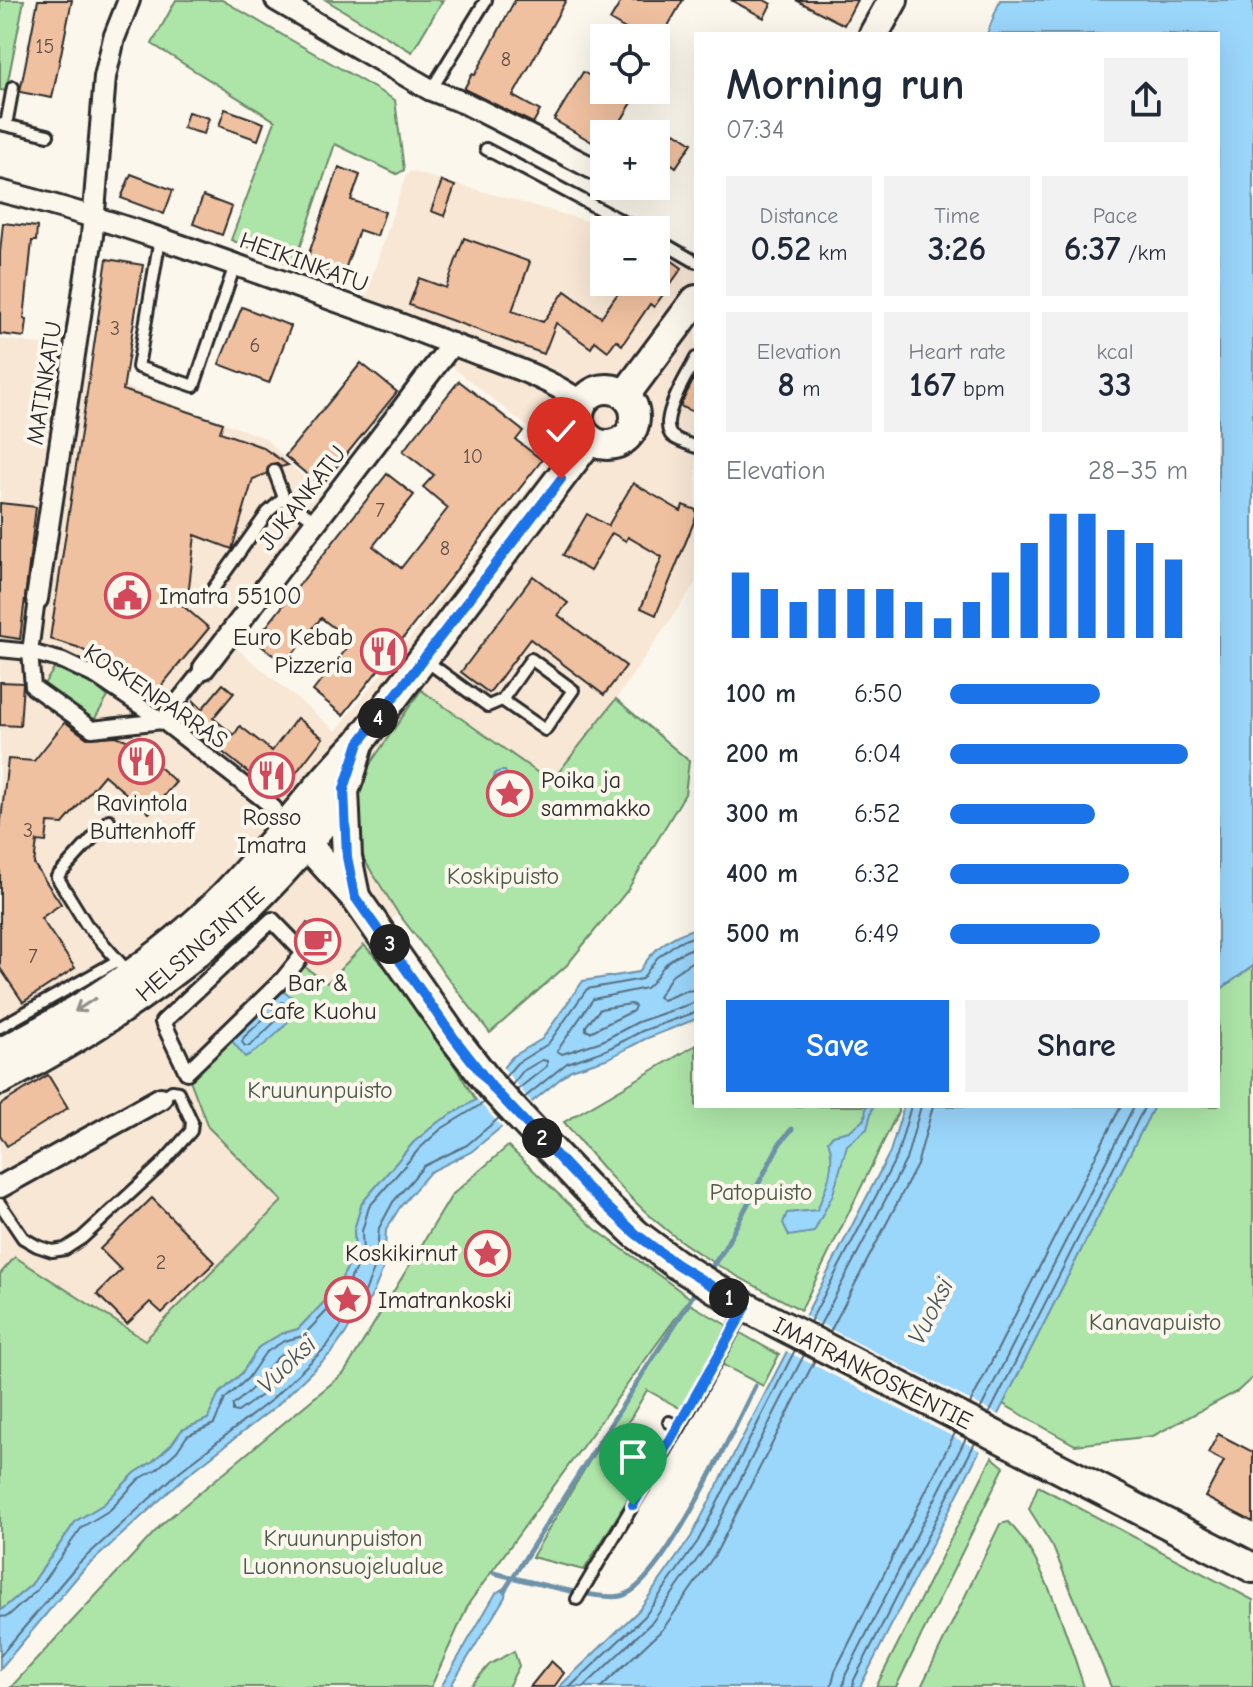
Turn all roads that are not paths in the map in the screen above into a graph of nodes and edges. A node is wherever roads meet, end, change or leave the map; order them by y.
1 (129, 0) edge
2 (276, 0) edge
3 (486, 0) edge
4 (893, 0) edge
5 (875, 32) edge
6 (13, 87) dead end
7 (431, 90) junction
8 (3, 124) edge
9 (48, 135) dead end
10 (486, 149) dead end
11 (590, 167) edge
12 (0, 191) edge
13 (94, 216) junction
14 (613, 216) edge
15 (160, 238) junction
16 (670, 247) edge
17 (694, 261) edge
18 (235, 265) junction
19 (694, 303) edge
20 (452, 344) junction
21 (694, 362) edge
22 (625, 395) junction
23 (583, 403) junction
24 (590, 439) junction
25 (694, 446) edge
26 (274, 471) dead end
27 (284, 498) junction
28 (316, 522) junction
29 (209, 595) dead end
30 (37, 599) joint
31 (0, 649) edge
32 (30, 652) junction
33 (423, 659) junction
34 (204, 668) joint
35 (502, 700) junction
36 (162, 721) junction
37 (359, 743) junction
38 (344, 789) junction
39 (109, 820) dead end
40 (290, 825) junction
41 (355, 897) junction
42 (131, 977) junction
43 (163, 1022) joint
44 (0, 1027) edge
45 (0, 1053) edge
46 (0, 1080) edge
47 (161, 1098) joint
48 (0, 1187) edge
49 (0, 1204) edge
50 (746, 1307) junction
51 (669, 1422) dead end
52 (679, 1428) junction
53 (1253, 1568) edge
54 (577, 1599) dead end

1 - 13 street, MATINKATU
2 - 7 street
3 - 7 lane
4 - 5 main road
6 - 8 lane
7 - 11 street
8 - 9 lane
10 - 14 lane
12 - 13 street, HEIKINKATU
13 - 15 street, HEIKINKATU
13 - 30 street, MATINKATU
15 - 18 street, HEIKINKATU
15 - 18 lane
16 - 17 lane
18 - 20 street, HEIKINKATU
19 - 22 main road
20 - 23 street, HEIKINKATU
20 - 28 street, JUKANKATU
21 - 25 lane
22 - 23 main road
22 - 24 main road
23 - 24 main road
24 - 33 main road
26 - 27 lane
27 - 28 lane
27 - 29 lane
28 - 34 street, JUKANKATU
30 - 32 street, MATINKATU
31 - 32 street, KOSKENPARRAS
32 - 36 street, KOSKENPARRAS
32 - 36 street, MATINKATU
33 - 35 lane
33 - 37 main road
34 - 36 street, JUKANKATU
35 - 35 lane
36 - 40 street, KOSKENPARRAS
37 - 38 main road
37 - 40 main road
38 - 40 main road
38 - 41 main road, IMATRANKOSKENTIE
39 - 42 lane
40 - 41 main road, IMATRANKOSKENTIE
40 - 42 main road, HELSINGINTIE
41 - 50 main road, IMATRANKOSKENTIE
42 - 44 lane
42 -> 45 main road, HELSINGINTIE
42 - 46 main road, HELSINGINTIE
43 - 43 street
47 - 48 street
47 - 49 lane
50 - 52 lane
50 - 53 main road, IMATRANKOSKENTIE
51 - 52 lane
52 - 54 lane

